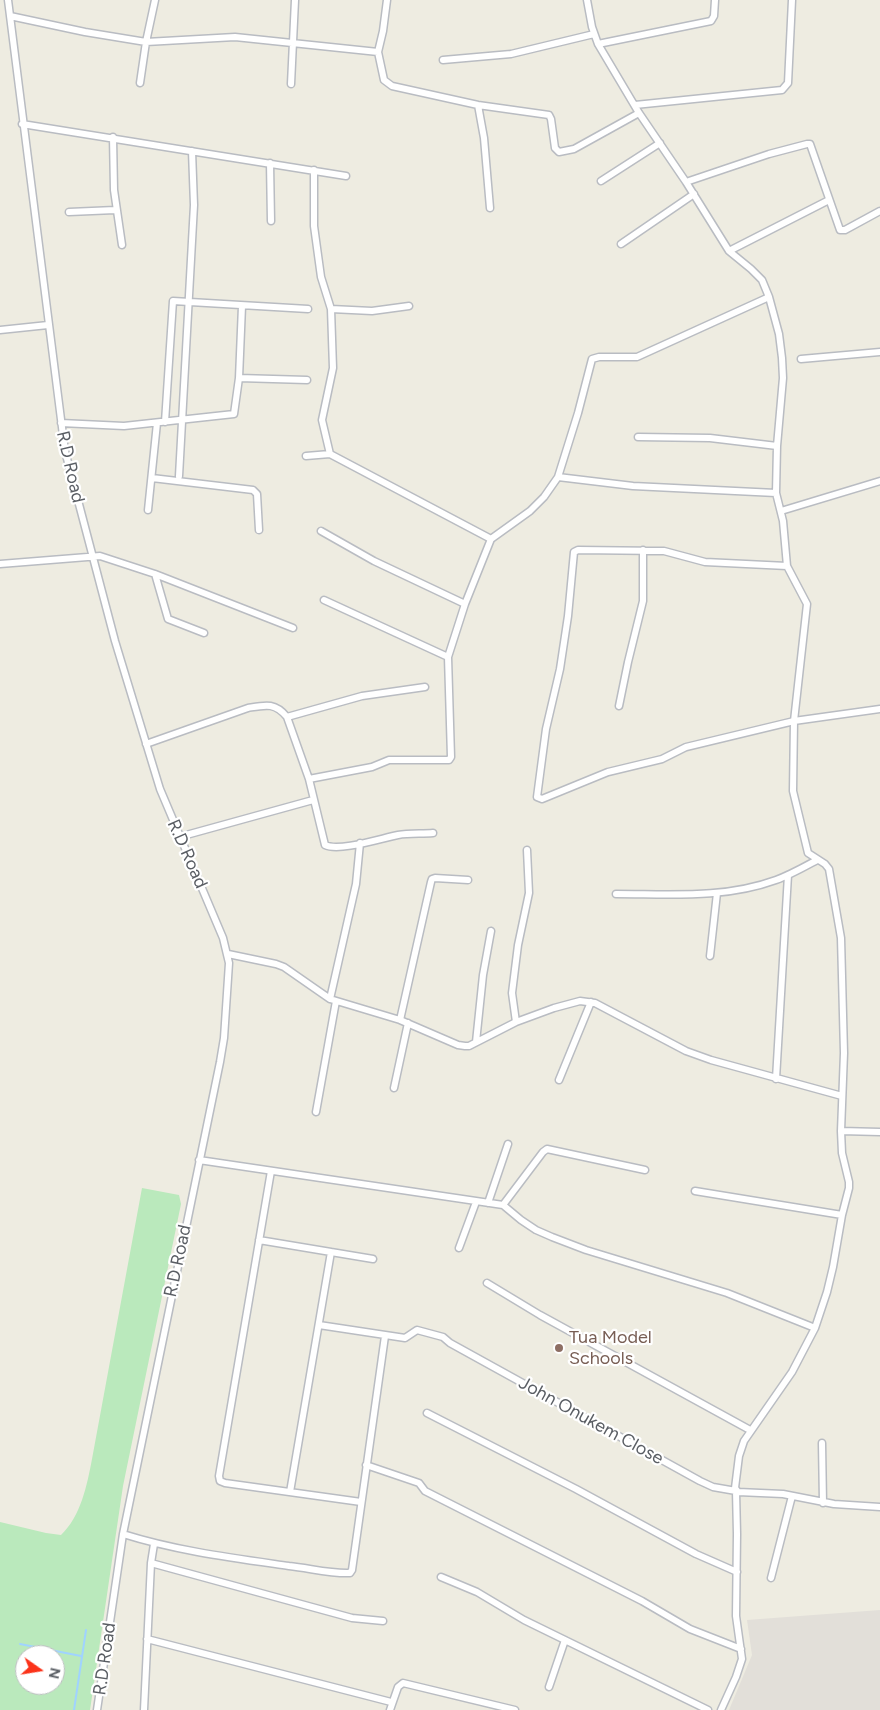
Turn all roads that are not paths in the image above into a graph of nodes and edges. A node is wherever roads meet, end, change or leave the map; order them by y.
1 (8, 0) edge
2 (155, 0) edge
3 (295, 0) edge
4 (387, 0) edge
5 (586, 0) edge
6 (715, 0) edge
7 (792, 0) edge
8 (10, 16) junction
9 (594, 34) junction
10 (146, 42) junction
11 (292, 43) junction
12 (598, 44) junction
13 (378, 52) junction
14 (443, 60) dead end
15 (140, 83) dead end
16 (291, 84) dead end
17 (478, 105) junction
18 (635, 105) junction
19 (640, 113) junction
20 (22, 124) junction
21 (113, 137) junction
22 (660, 143) junction
23 (192, 151) junction
24 (270, 163) junction
25 (314, 170) junction
26 (346, 176) dead end
27 (601, 181) dead end
28 (686, 182) junction
29 (694, 194) junction
30 (829, 200) junction
31 (490, 208) dead end
32 (116, 210) junction
33 (880, 211) edge
34 (69, 212) dead end
35 (271, 221) dead end
36 (621, 244) dead end
37 (122, 245) dead end
38 (729, 251) junction
39 (769, 297) junction
40 (242, 306) junction
41 (409, 306) dead end
42 (308, 310) dead end
43 (331, 310) junction
44 (48, 325) junction
45 (0, 330) edge
46 (880, 352) edge
47 (801, 359) dead end
48 (239, 378) junction
49 (307, 380) dead end
50 (165, 422) junction
51 (61, 423) junction
52 (157, 423) junction
53 (638, 437) dead end
54 (777, 446) junction
55 (330, 454) junction
56 (306, 456) dead end
57 (178, 476) dead end
58 (558, 477) junction
59 (152, 478) junction
60 (880, 481) edge
61 (776, 493) junction
62 (148, 510) dead end
63 (780, 511) junction
64 (259, 530) dead end
65 (321, 531) dead end
66 (491, 539) junction
67 (643, 550) junction
68 (91, 555) junction
69 (0, 564) edge
70 (787, 566) junction
71 (155, 574) junction
72 (324, 600) dead end
73 (465, 604) junction
74 (293, 628) dead end
75 (204, 634) dead end
76 (448, 657) junction
77 (425, 687) dead end
78 (619, 706) dead end
79 (880, 708) edge
80 (287, 717) junction
81 (794, 721) junction
82 (146, 744) junction
83 (309, 779) junction
84 (313, 800) junction
85 (433, 833) dead end
86 (179, 837) junction
87 (360, 843) junction
88 (527, 850) dead end
89 (817, 860) junction
90 (788, 875) junction
91 (468, 880) dead end
92 (717, 893) junction
93 (616, 894) dead end
94 (490, 930) dead end
95 (228, 954) junction
96 (710, 956) dead end
97 (333, 1000) junction
98 (591, 1002) junction
99 (400, 1020) junction
100 (516, 1022) junction
101 (408, 1023) junction
102 (476, 1042) junction
103 (776, 1079) junction
104 (559, 1080) dead end
105 (394, 1088) dead end
106 (842, 1096) junction
107 (316, 1112) dead end
108 (841, 1131) junction
109 (880, 1132) edge
110 (508, 1144) dead end
111 (199, 1160) junction
112 (645, 1170) dead end
113 (271, 1171) junction
114 (695, 1191) dead end
115 (476, 1202) junction
116 (488, 1203) junction
117 (503, 1205) junction
118 (842, 1215) junction
119 (259, 1240) junction
120 (459, 1248) dead end
121 (331, 1252) junction
122 (373, 1259) dead end
123 (487, 1283) dead end
124 (319, 1325) junction
125 (815, 1328) junction
126 (385, 1336) junction
127 (427, 1413) dead end
128 (750, 1430) junction
129 (822, 1443) dead end
130 (366, 1465) junction
131 (736, 1491) junction
132 (290, 1492) junction
133 (792, 1496) junction
134 (361, 1502) junction
135 (823, 1502) junction
136 (880, 1507) edge
137 (123, 1534) junction
138 (154, 1544) junction
139 (151, 1563) junction
140 (737, 1572) junction
141 (441, 1577) dead end
142 (771, 1578) dead end
143 (383, 1621) dead end
144 (147, 1640) junction
145 (565, 1640) junction
146 (741, 1649) junction
147 (549, 1687) dead end
148 (391, 1702) junction
149 (97, 1710) edge
150 (144, 1710) edge
151 (390, 1710) edge
152 (515, 1710) edge
153 (708, 1710) edge
154 (721, 1710) edge

1 - 8 street, R.D Road
2 - 10 street
3 - 11 street
4 - 13 street
5 - 9 street
6 - 12 street
7 - 18 street
8 - 10 street
8 - 20 street, R.D Road
9 - 12 street
9 - 14 street
10 - 11 street
10 - 15 street
11 - 13 street
11 - 16 street
12 - 18 street
13 - 17 street
17 - 19 street
17 - 31 street
18 - 19 street
19 - 22 street
20 - 21 street
20 - 44 street, R.D Road
21 - 23 street
21 - 32 street
22 - 27 street
22 - 28 street
23 - 24 street
23 - 57 street
24 - 25 street
24 - 35 street
25 - 26 street
25 - 43 street
28 - 29 street
28 - 30 street
29 - 36 street
29 - 38 street
30 - 33 street
30 - 38 street
32 - 34 street
32 - 37 street
38 - 39 street
39 - 54 street
39 - 58 street
40 - 42 street
40 - 48 street
40 - 50 street
41 - 43 street
43 - 55 street
44 - 45 street
44 - 51 street, R.D Road
46 - 47 street
48 - 49 street
48 - 50 street
50 - 52 street
51 - 52 street
51 - 68 street, R.D Road
52 - 59 street
53 - 54 street
54 - 61 street
55 - 56 street
55 - 66 street
58 - 61 street
58 - 66 street
59 - 62 street
59 - 64 street
60 - 63 street
61 - 63 street
63 - 70 street
65 - 73 street
66 - 73 street
67 - 70 street
67 - 78 street
67 - 81 street
68 - 69 street
68 - 71 street
68 - 82 street, R.D Road
70 - 81 street
71 - 74 street
71 - 75 street
72 - 76 street
73 - 76 street
76 - 83 street
77 - 80 street
79 - 81 street
80 - 82 street
80 - 83 street
81 - 89 street
82 - 86 street, R.D Road
83 - 84 street
84 - 86 street
84 - 87 street
85 - 87 street
86 - 95 street, R.D Road
87 - 97 street
88 - 100 street
89 - 90 street
89 - 106 street
90 - 92 street
90 - 103 street
91 - 99 street
92 - 93 street
92 - 96 street
94 - 102 street
95 - 97 street
95 - 111 street, R.D Road
97 - 99 street
97 - 107 street
98 - 100 street
98 - 103 street
98 - 104 street
99 - 101 street
100 - 102 street
101 - 102 street
101 - 105 street
103 - 106 street
106 - 108 street
108 - 109 street
108 - 118 street
110 - 116 street
111 - 113 street
111 - 137 street, R.D Road
112 - 117 street
113 - 115 street
113 - 119 street
114 - 118 street
115 - 116 street
115 - 120 street
116 - 117 street
117 - 125 street
118 - 125 street
119 - 121 street
119 - 132 street
121 - 122 street
121 - 124 street
123 - 128 street
124 - 126 street
124 - 132 street
125 - 128 street
126 - 130 street
126 - 131 street, John Onukem Close
127 - 140 street
128 - 131 street
129 - 135 street
130 - 134 street
130 - 146 street
131 - 133 street, John Onukem Close
131 - 140 street
132 - 134 street
133 - 135 street, John Onukem Close
133 - 142 street
134 - 138 street
135 - 136 street, John Onukem Close
137 - 138 street
137 - 149 street, R.D Road
138 - 139 street
139 - 143 street
139 - 144 street
140 - 146 street
141 - 145 street
144 - 148 street
144 - 150 street
145 - 147 street
145 - 153 street
146 - 154 street
148 - 151 street
148 - 152 street

